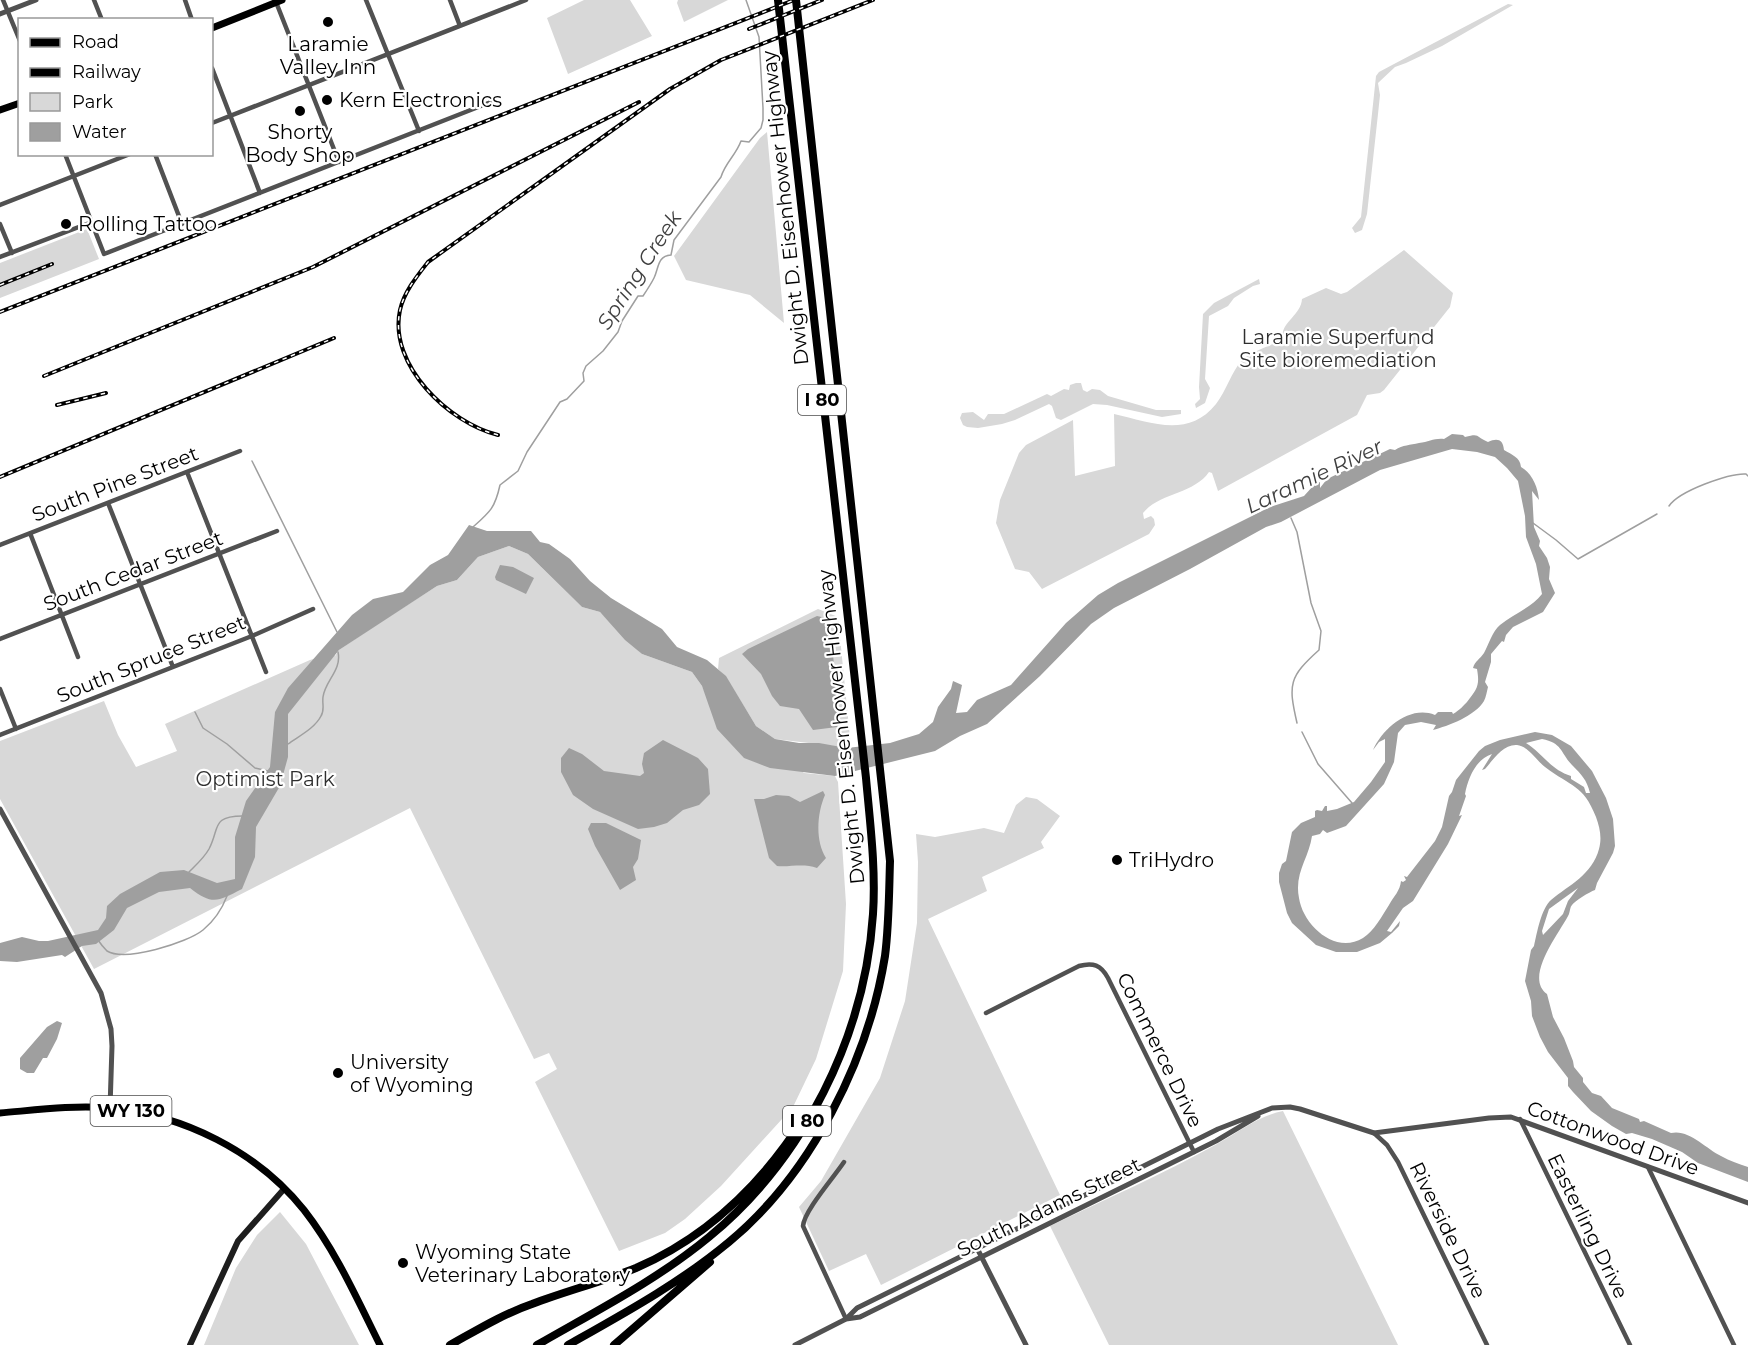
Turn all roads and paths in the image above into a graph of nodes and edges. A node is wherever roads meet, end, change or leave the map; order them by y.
1 (3, 0) edge
2 (36, 0) edge
3 (94, 0) edge
4 (185, 0) edge
5 (366, 0) edge
6 (450, 0) edge
7 (526, 0) edge
8 (778, 0) edge
9 (796, 0) edge
10 (278, 1) edge
11 (8, 11) junction
12 (0, 14) edge
13 (101, 18) edge
14 (191, 18) edge
15 (460, 26) junction
16 (213, 28) edge
17 (18, 36) edge
18 (388, 54) junction
19 (213, 71) edge
20 (309, 85) junction
21 (491, 102) dead end
22 (18, 104) edge
23 (0, 110) edge
24 (230, 115) junction
25 (213, 123) edge
26 (419, 131) junction
27 (66, 156) edge
28 (125, 156) edge
29 (156, 156) edge
30 (339, 162) junction
31 (74, 177) junction
32 (260, 193) junction
33 (0, 205) edge
34 (92, 222) junction
35 (0, 224) edge
36 (182, 224) junction
37 (12, 253) junction
38 (0, 257) edge
39 (240, 451) dead end
40 (187, 472) junction
41 (108, 503) junction
42 (277, 531) dead end
43 (30, 533) junction
44 (0, 545) edge
45 (219, 554) junction
46 (140, 585) junction
47 (313, 609) dead end
48 (63, 615) junction
49 (252, 636) junction
50 (0, 639) edge
51 (78, 657) dead end
52 (173, 668) junction
53 (266, 672) dead end
54 (0, 689) edge
55 (16, 729) junction
56 (0, 735) edge
57 (0, 809) edge
58 (986, 1013) dead end
59 (836, 1065) junction
60 (1290, 1107) joint
61 (110, 1108) junction
62 (0, 1113) edge
63 (1261, 1113) junction
64 (1520, 1119) junction
65 (1374, 1133) junction
66 (1190, 1143) junction
67 (1194, 1152) junction
68 (844, 1162) dead end
69 (1648, 1167) junction
70 (284, 1189) junction
71 (1748, 1203) edge
72 (729, 1242) junction
73 (977, 1248) junction
74 (982, 1257) junction
75 (846, 1319) junction
76 (190, 1345) edge
77 (380, 1345) edge
78 (450, 1345) edge
79 (537, 1345) edge
80 (568, 1345) edge
81 (614, 1345) edge
82 (795, 1345) edge
83 (1026, 1345) edge
84 (1487, 1345) edge
85 (1630, 1345) edge
86 (1734, 1345) edge

1 - 11 street
2 - 11 street
3 - 13 street
4 - 14 street
5 - 18 street
6 - 15 street
7 - 15 street
8 - 59 highway, Dwight D. Eisenhower Highway / I 80
9 - 72 highway, Dwight D. Eisenhower Highway / I 80
10 - 16 main road
10 - 20 street
11 - 12 street
11 - 17 street
15 - 18 street
18 - 20 street
18 - 26 street
19 - 24 street
20 - 24 street
20 - 30 street
21 - 26 street
22 - 23 main road
24 - 25 street
24 - 32 street
26 - 30 street
27 - 31 street
28 - 31 street
29 - 36 street
30 - 32 street
31 - 33 street
31 - 34 street
32 - 36 street
34 - 36 street
34 - 37 street
35 - 37 street
37 - 38 street
39 - 40 street, South Pine Street
40 - 41 street, South Pine Street
40 - 45 street
41 - 43 street, South Pine Street
41 - 46 street
42 - 45 street, South Cedar Street
43 - 44 street, South Pine Street
43 - 48 street
45 - 46 street, South Cedar Street
45 - 49 street
46 - 48 street, South Cedar Street
46 - 52 street
47 - 49 street, South Spruce Street
48 - 50 street, South Cedar Street
48 - 51 street
49 - 52 street, South Spruce Street
49 - 53 street
52 - 55 street, South Spruce Street
54 - 55 street
55 - 56 street, South Spruce Street
57 - 61 street
58 - 66 street, Commerce Drive
59 - 78 highway
59 - 79 highway, Dwight D. Eisenhower Highway / I 80
60 - 63 street, South Adams Street
60 - 65 street, Cottonwood Drive
61 - 62 main road, WY 130
61 - 70 main road, WY 130
63 - 66 street, South Adams Street
63 - 67 street, South Adams Street
64 - 65 street, Cottonwood Drive
64 - 69 street, Cottonwood Drive
64 - 85 street, Easterling Drive
65 - 84 street, Riverside Drive
66 - 67 street, Commerce Drive
66 - 73 street, South Adams Street
67 - 74 street, South Adams Street
68 - 75 street
69 - 71 street, Cottonwood Drive
69 - 86 street
70 - 76 main road
70 - 77 main road, WY 130
72 - 80 highway, Dwight D. Eisenhower Highway / I 80
72 - 81 highway
73 - 74 street
73 - 75 street, South Adams Street
74 - 75 street, South Adams Street
74 - 83 street
75 - 82 street, South Adams Street

